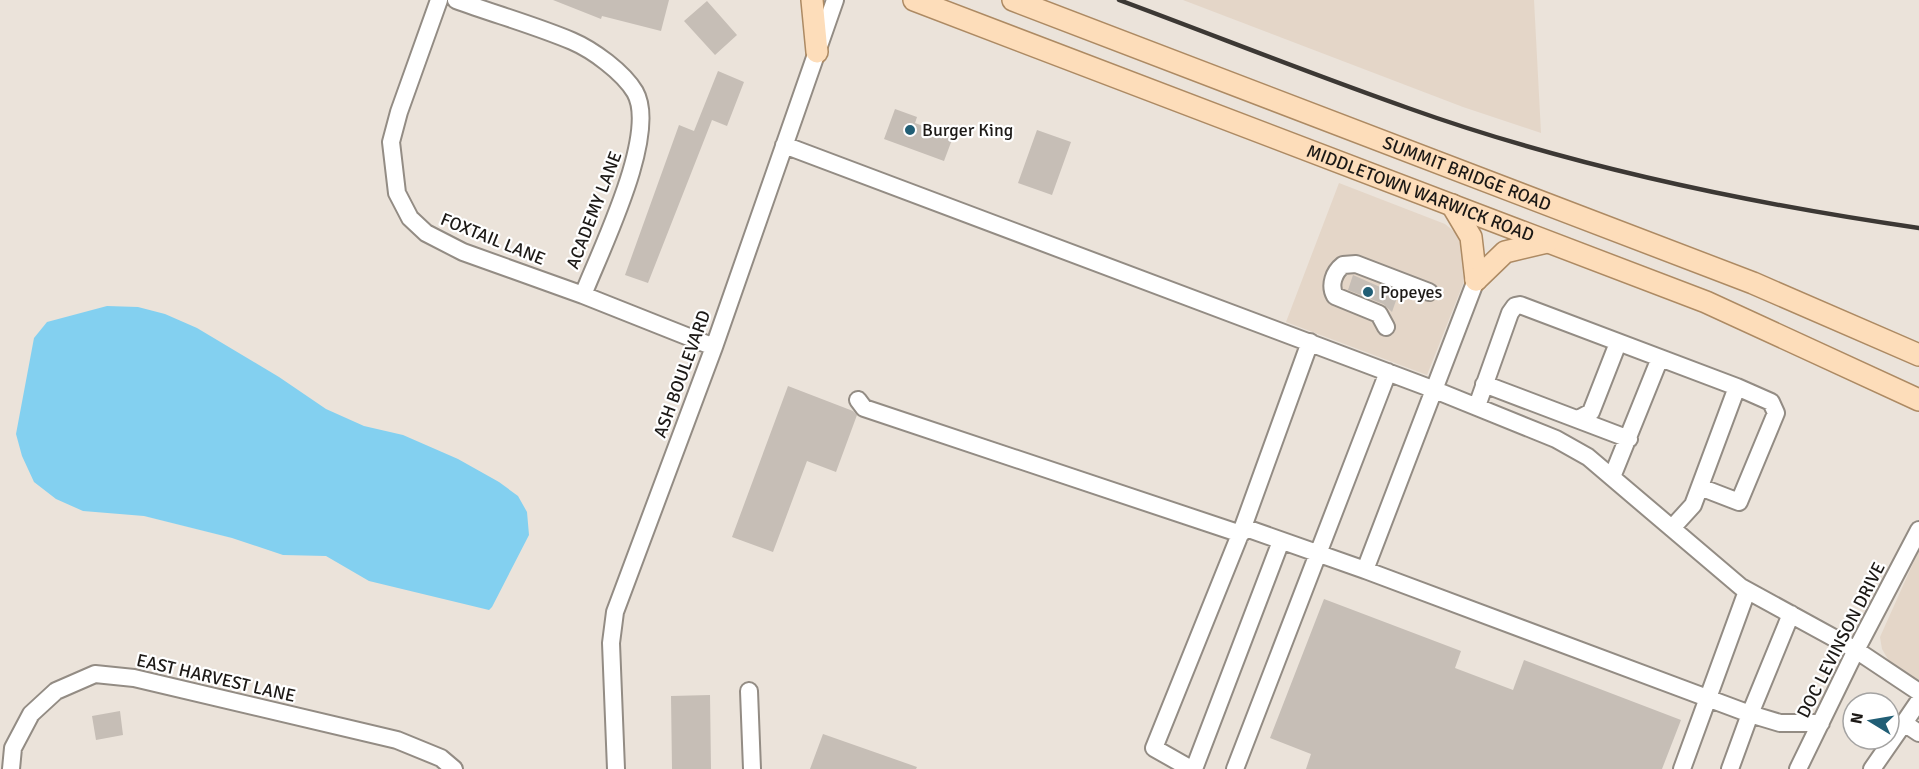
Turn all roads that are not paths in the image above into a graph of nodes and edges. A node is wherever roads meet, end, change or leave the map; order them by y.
1 (439, 0) edge
2 (456, 0) edge
3 (812, 0) edge
4 (835, 0) edge
5 (914, 0) edge
6 (1013, 0) edge
7 (817, 52) junction
8 (784, 145) junction
9 (1452, 205) junction
10 (1548, 242) junction
11 (1476, 280) junction
12 (1429, 292) dead end
13 (583, 294) junction
14 (1386, 327) dead end
15 (1614, 341) junction
16 (1310, 342) junction
17 (714, 347) junction
18 (1915, 351) edge
19 (1660, 358) junction
20 (1388, 372) junction
21 (1484, 384) junction
22 (1884, 384) junction
23 (1737, 387) junction
24 (1435, 390) junction
25 (858, 400) dead end
26 (1919, 400) edge
27 (1477, 406) junction
28 (1919, 410) edge
29 (1578, 419) junction
30 (1629, 439) junction
31 (1612, 477) junction
32 (1700, 487) junction
33 (1672, 528) junction
34 (1919, 530) edge
35 (1242, 531) junction
36 (1281, 541) junction
37 (1319, 554) junction
38 (1365, 570) junction
39 (1747, 591) junction
40 (1791, 614) junction
41 (1856, 650) junction
42 (749, 691) dead end
43 (1919, 692) edge
44 (1708, 700) junction
45 (1919, 701) edge
46 (1750, 714) junction
47 (1821, 723) junction
48 (1904, 723) junction
49 (1919, 733) edge
50 (11, 769) edge
51 (454, 769) edge
52 (616, 769) edge
53 (752, 769) edge
54 (1193, 769) edge
55 (1235, 769) edge
56 (1682, 769) edge
57 (1730, 769) edge
58 (1798, 769) edge
59 (1872, 769) edge

1 - 13 street, FOXTAIL LANE
2 - 13 street, ACADEMY LANE
3 - 7 main road
4 - 7 street, ASH BOULEVARD
5 - 9 main road, MIDDLETOWN WARWICK ROAD
6 - 18 main road, SUMMIT BRIDGE ROAD
7 - 8 street, ASH BOULEVARD
8 - 16 street
8 - 17 street, ASH BOULEVARD
9 - 10 main road, MIDDLETOWN WARWICK ROAD
9 - 11 main road
10 - 11 main road
10 - 22 main road, MIDDLETOWN WARWICK ROAD
11 - 24 street
12 - 14 street
13 - 17 street, FOXTAIL LANE
15 - 19 street
15 - 21 street
15 - 29 street
16 - 20 street
16 - 35 street
17 - 52 street, ASH BOULEVARD
19 - 23 street
19 - 30 street
20 - 24 street
20 - 37 street
21 - 27 street
21 - 29 street
22 - 26 main road, MIDDLETOWN WARWICK ROAD
22 - 28 main road
23 - 32 street
23 - 32 street
24 - 27 street
24 - 38 street
25 - 35 street
27 - 31 street
29 - 30 street
30 - 31 street
31 - 33 street
32 - 33 street
33 - 39 street
34 - 41 street, DOC LEVINSON DRIVE
35 - 36 street
35 - 54 street
36 - 37 street
36 - 54 street
37 - 38 street
37 - 55 street
38 - 44 street
39 - 40 street
39 - 44 street
40 - 41 street
40 - 46 street
41 - 43 street
41 - 47 street, DOC LEVINSON DRIVE
42 - 53 street
44 - 46 street
44 - 56 street
45 - 48 street
46 - 47 street
46 - 57 street
47 - 58 street, DOC LEVINSON DRIVE
48 - 49 street
48 - 59 street
50 - 51 street, EAST HARVEST LANE

